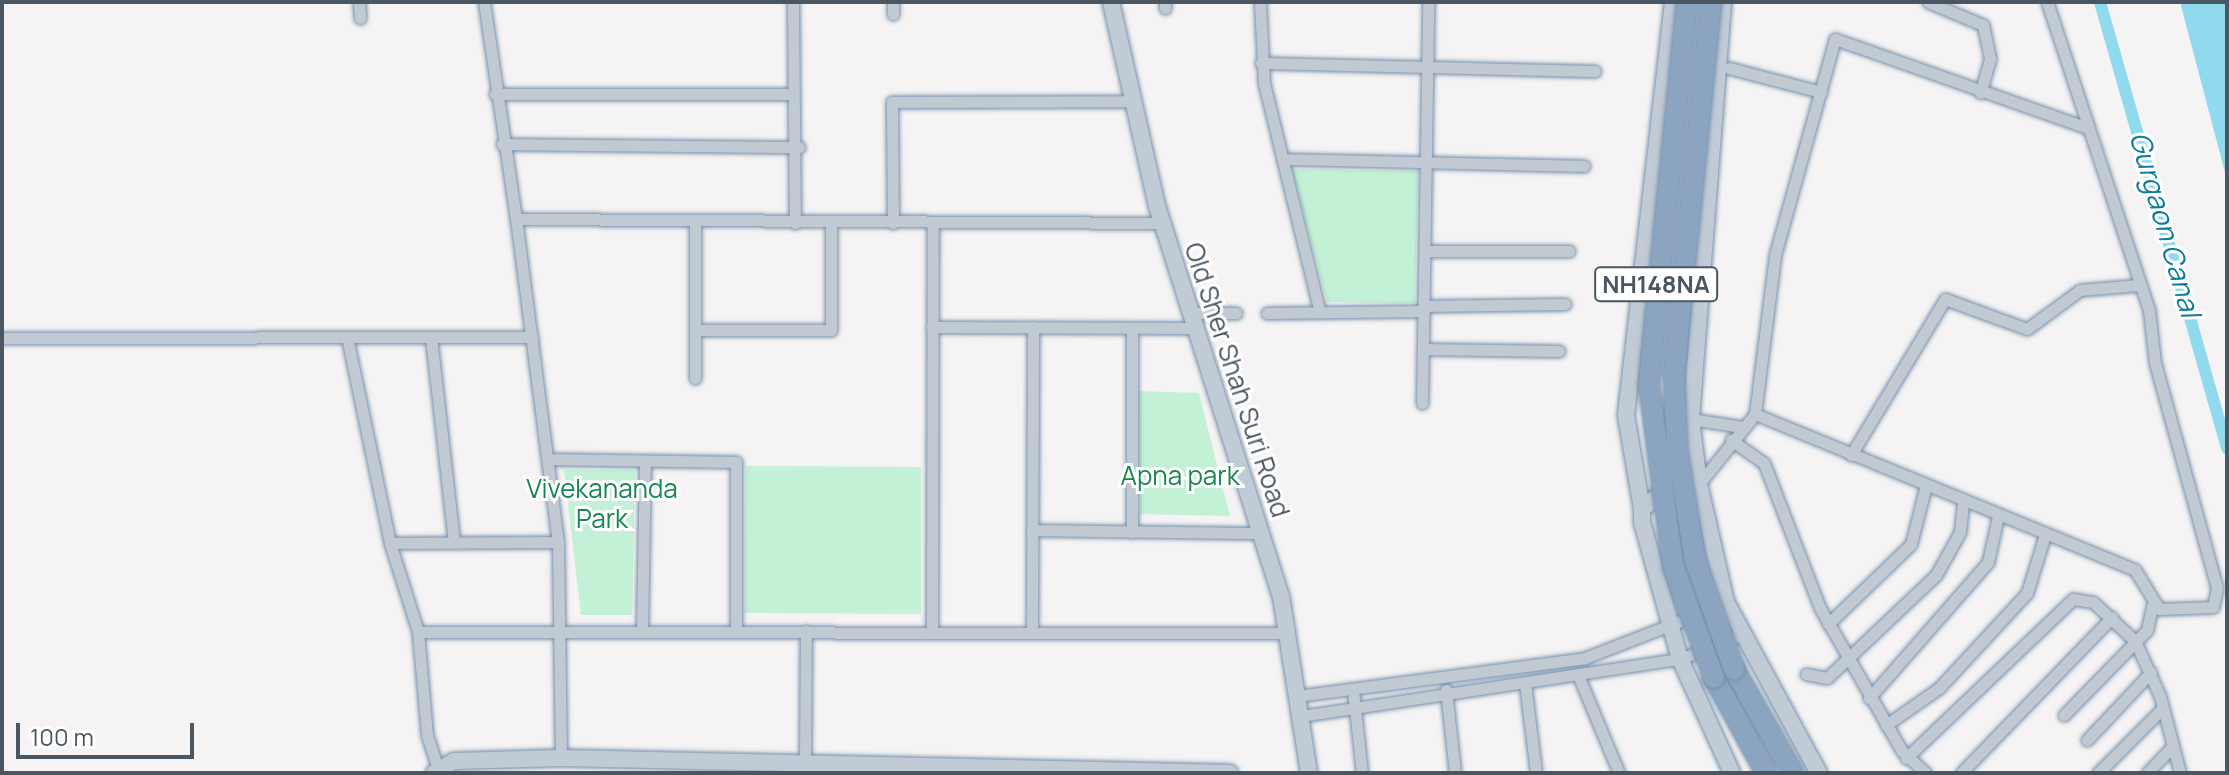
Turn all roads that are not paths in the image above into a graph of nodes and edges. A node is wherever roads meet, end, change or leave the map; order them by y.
1 (359, 2) edge
2 (484, 2) edge
3 (793, 2) edge
4 (1111, 2) edge
5 (1260, 2) edge
6 (1428, 2) edge
7 (1673, 2) edge
8 (1687, 2) edge
9 (1711, 2) edge
10 (1723, 2) edge
11 (1928, 2) edge
12 (2047, 2) edge
13 (360, 18) dead end
14 (1261, 63) junction
15 (1427, 68) junction
16 (1729, 68) dead end
17 (1595, 71) dead end
18 (1821, 92) junction
19 (1980, 93) junction
20 (495, 94) junction
21 (793, 94) junction
22 (1133, 101) junction
23 (2088, 128) junction
24 (502, 144) junction
25 (799, 147) junction
26 (1284, 159) junction
27 (1426, 162) junction
28 (1584, 166) dead end
29 (516, 219) junction
30 (695, 222) junction
31 (795, 223) junction
32 (831, 223) junction
33 (893, 223) junction
34 (933, 223) junction
35 (1163, 223) junction
36 (1425, 251) junction
37 (1569, 251) dead end
38 (2139, 285) junction
39 (1565, 304) dead end
40 (1424, 309) junction
41 (1320, 312) junction
42 (1236, 313) dead end
43 (1267, 313) dead end
44 (1192, 321) junction
45 (932, 327) junction
46 (1033, 327) junction
47 (1132, 328) junction
48 (695, 330) junction
49 (347, 337) junction
50 (431, 337) junction
51 (532, 337) junction
52 (2, 338) edge
53 (1423, 349) junction
54 (1559, 351) dead end
55 (695, 378) dead end
56 (1422, 403) dead end
57 (1755, 414) junction
58 (1691, 419) junction
59 (1742, 427) junction
60 (1731, 440) junction
61 (1851, 455) junction
62 (548, 459) junction
63 (645, 461) junction
64 (1699, 484) junction
65 (1926, 485) junction
66 (1963, 501) junction
67 (1642, 509) junction
68 (1998, 516) junction
69 (1032, 530) junction
70 (1132, 532) junction
71 (1261, 533) junction
72 (2045, 535) junction
73 (454, 542) junction
74 (558, 542) junction
75 (390, 543) junction
76 (1726, 602) junction
77 (2152, 606) junction
78 (2112, 617) junction
79 (1828, 624) junction
80 (1669, 627) junction
81 (559, 630) junction
82 (642, 631) junction
83 (736, 631) junction
84 (806, 631) junction
85 (418, 632) junction
86 (932, 632) junction
87 (1032, 632) junction
88 (1287, 633) junction
89 (1743, 634) junction
90 (2135, 641) junction
91 (1680, 659) junction
92 (1848, 661) junction
93 (2151, 672) junction
94 (1806, 674) dead end
95 (1578, 675) junction
96 (1444, 679) junction
97 (1525, 683) junction
98 (1353, 690) junction
99 (1446, 695) junction
100 (1297, 696) junction
101 (1869, 698) junction
102 (1355, 708) junction
103 (2163, 708) junction
104 (2064, 715) dead end
105 (1301, 716) junction
106 (1886, 725) junction
107 (2087, 740) dead end
108 (2172, 747) junction
109 (561, 758) junction
110 (1906, 758) junction
111 (805, 761) junction
112 (436, 770) edge
113 (1230, 773) edge
114 (1309, 773) edge
115 (1362, 773) edge
116 (1455, 773) edge
117 (1536, 773) edge
118 (1619, 773) edge
119 (1732, 773) edge
120 (1766, 773) edge
121 (1793, 773) edge
122 (1819, 773) edge
123 (1926, 773) edge
124 (1961, 773) edge
125 (2098, 773) edge
126 (2147, 773) edge
127 (2180, 773) edge

1 - 13 street
2 - 20 street
3 - 21 street
4 - 22 street, Old Sher Shah Suri Road
5 - 14 street
6 - 15 street
7 - 67 street
8 - 120 highway, NH148NA, bridge
9 - 121 highway, NH148NA, bridge
10 - 58 street
11 - 19 street
12 - 23 street
14 - 15 street
14 - 26 street
15 - 17 street
15 - 27 street
16 - 18 street
18 - 19 street
18 - 57 street
19 - 23 street
20 - 21 street
20 - 24 street
21 - 25 street
22 - 33 street
22 - 35 street, Old Sher Shah Suri Road
23 - 38 street
24 - 25 street
24 - 29 street
25 - 31 street
26 - 27 street
26 - 41 street
27 - 28 street
27 - 36 street
29 - 30 street
29 - 51 street
30 - 31 street
30 - 48 street
31 - 32 street
32 - 33 street
32 - 48 street
33 - 34 street
34 - 35 street
34 - 45 street
35 - 44 street, Old Sher Shah Suri Road
36 - 37 street
36 - 40 street
38 - 61 street
38 - 77 street
39 - 40 street
40 - 41 street
40 - 53 street
41 - 43 street
42 - 44 street
44 - 47 street
44 - 71 street, Old Sher Shah Suri Road
45 - 46 street
45 - 86 street
46 - 47 street
46 - 69 street
47 - 70 street
48 - 55 street
49 - 50 street
49 - 52 street
49 - 75 street
50 - 51 street
50 - 73 street
51 - 62 street
53 - 54 street
53 - 56 street
57 - 59 street
57 - 61 street
58 - 59 street
58 - 64 street
59 - 60 street
60 - 64 street
60 - 79 street
61 - 65 street
62 - 63 street
62 - 74 street
63 - 82 street
63 - 83 street
64 - 67 street
64 - 76 street
65 - 66 street
65 - 79 street
66 - 68 street
66 - 92 street
67 - 80 street
68 - 72 street
68 - 101 street
69 - 70 street
69 - 87 street
70 - 71 street
71 - 88 street, Old Sher Shah Suri Road
72 - 77 street
72 - 106 street
73 - 74 street
73 - 75 street
74 - 81 street
75 - 85 street
76 - 80 street
76 - 89 street
77 - 90 street
78 - 90 street
78 - 110 street
78 - 124 street
79 - 92 street
80 - 91 street
80 - 96 street
81 - 82 street
81 - 85 street
81 - 109 street
82 - 83 street
83 - 84 street
84 - 86 street
84 - 111 street
85 - 112 street
86 - 87 street
87 - 88 street
88 - 100 street, Old Sher Shah Suri Road
89 - 91 street
89 - 122 street
90 - 93 street
90 - 104 street
91 - 95 street
91 - 119 street
92 - 94 street
92 - 101 street
93 - 103 street
93 - 107 street
95 - 97 street
95 - 118 street
96 - 98 street
96 - 99 street
97 - 99 street
97 - 117 street
98 - 100 street
98 - 102 street
99 - 102 street
99 - 116 street
100 - 105 street, Old Sher Shah Suri Road
101 - 106 street
102 - 105 street
102 - 115 street
103 - 108 street
103 - 125 street
105 - 114 street, Old Sher Shah Suri Road
106 - 110 street
108 - 126 street
108 - 127 street
109 - 111 street
109 - 112 street
110 - 123 street
111 - 113 street

